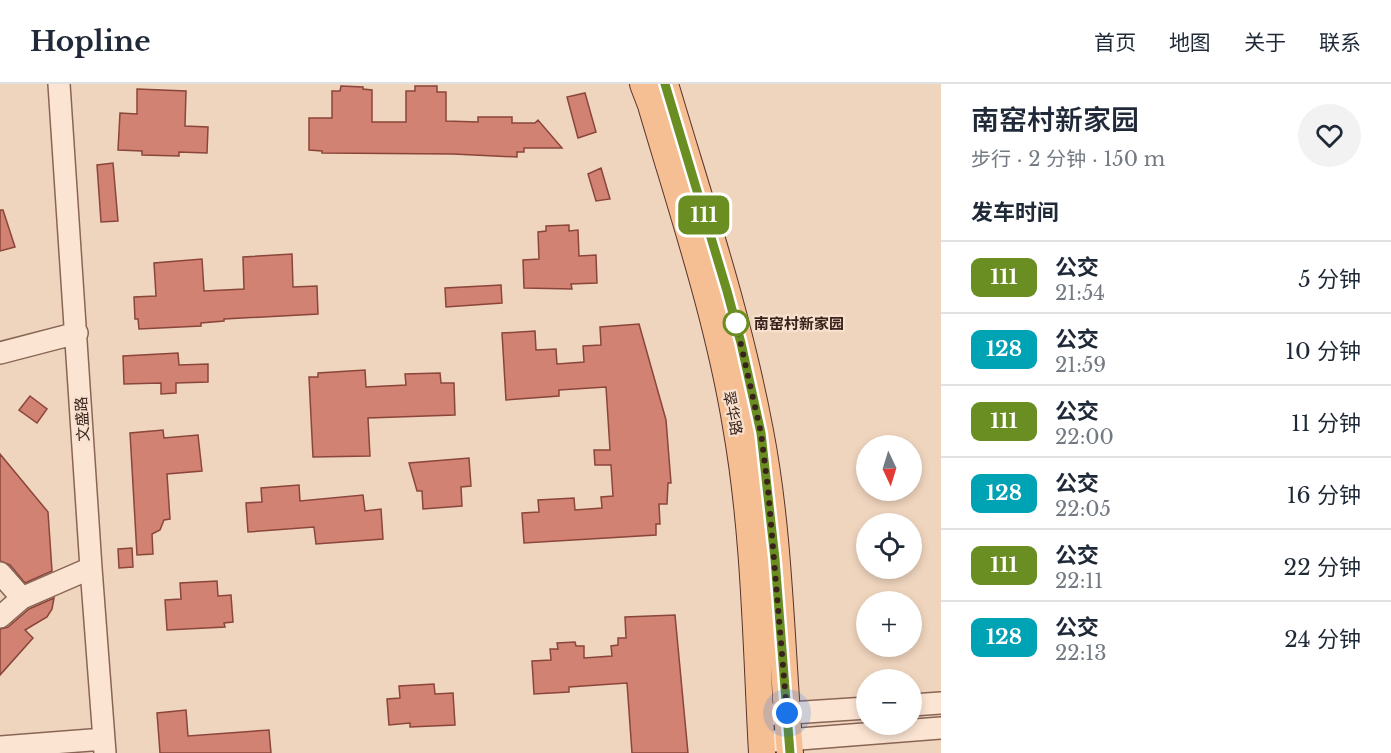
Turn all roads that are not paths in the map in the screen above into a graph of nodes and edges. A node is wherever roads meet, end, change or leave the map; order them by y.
1 (59, 84) edge
2 (643, 84) edge
3 (665, 84) edge
4 (77, 333) junction
5 (0, 353) edge
6 (91, 568) junction
7 (0, 573) edge
8 (22, 598) junction
9 (0, 617) edge
10 (941, 703) edge
11 (922, 704) edge
12 (856, 709) edge
13 (787, 713) junction
14 (760, 715) junction
15 (941, 728) edge
16 (105, 746) edge
17 (789, 746) edge
18 (0, 747) edge
19 (762, 747) edge

1 - 4 street, 文盛路
2 - 14 main road, 翠华路
3 - 13 main road, 翠华路
4 - 5 street
4 - 6 street, 文盛路
6 - 8 street
6 - 16 street, 文盛路
7 - 8 street
8 - 9 street
10 - 11 street
12 - 13 street
13 - 14 street
13 - 17 main road, 翠华路
14 - 19 main road, 翠华路
15 - 17 street
16 - 18 street
17 - 19 street

